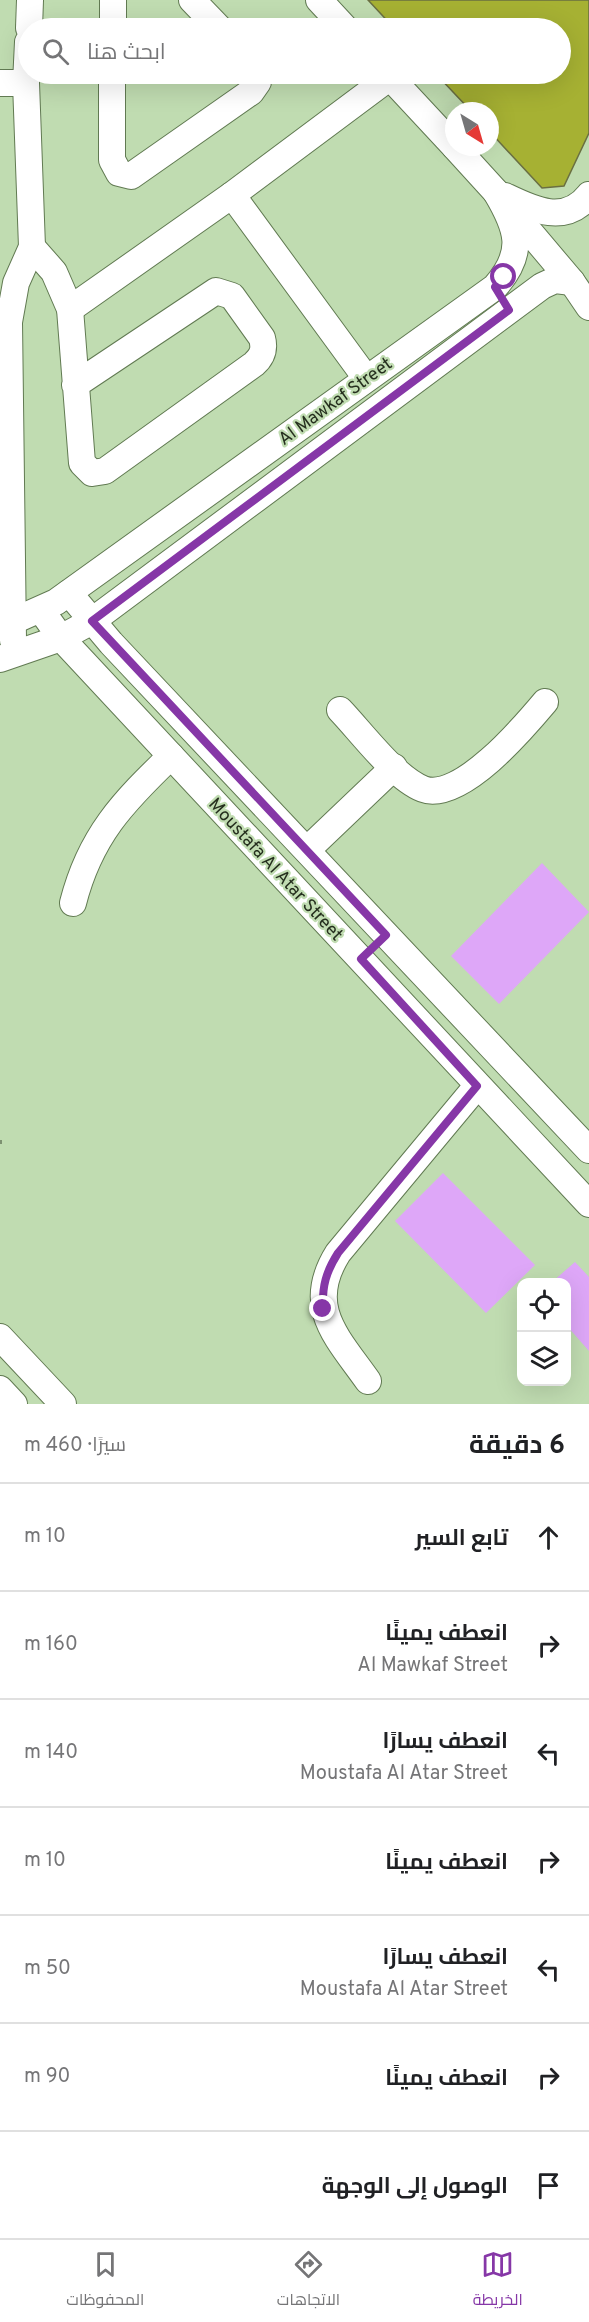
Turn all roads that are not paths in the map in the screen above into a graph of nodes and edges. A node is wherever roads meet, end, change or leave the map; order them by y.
1 (30, 0) edge
2 (113, 0) edge
3 (192, 0) edge
4 (319, 0) edge
5 (29, 18) edge
6 (113, 18) edge
7 (209, 18) edge
8 (336, 18) edge
9 (0, 83) edge
10 (18, 83) edge
11 (27, 84) edge
12 (112, 84) edge
13 (257, 84) edge
14 (376, 84) edge
15 (396, 84) edge
16 (445, 136) edge
17 (463, 156) edge
18 (496, 192) junction
19 (232, 195) junction
20 (589, 195) edge
21 (32, 247) junction
22 (572, 282) junction
23 (495, 287) junction
24 (589, 307) edge
25 (70, 309) junction
26 (509, 310) junction
27 (366, 378) junction
28 (75, 385) junction
29 (69, 593) junction
30 (41, 610) junction
31 (92, 621) junction
32 (6, 626) edge
33 (61, 638) junction
34 (7, 657) edge
35 (545, 702) dead end
36 (340, 710) dead end
37 (171, 756) junction
38 (394, 766) junction
39 (307, 850) junction
40 (73, 903) dead end
41 (386, 935) junction
42 (361, 959) junction
43 (508, 1064) junction
44 (480, 1088) junction
45 (589, 1150) edge
46 (589, 1204) edge
47 (0, 1337) edge
48 (368, 1381) dead end
49 (0, 1389) edge
50 (14, 1404) edge
51 (63, 1404) edge

1 - 5 street
2 - 6 street
3 - 7 street
4 - 8 street
9 - 10 street
11 - 21 street
12 - 13 street
14 - 19 street
15 - 16 street
17 - 18 street
18 - 20 street
18 - 22 street
18 - 23 street, Al Mawkaf Street
19 - 25 street
19 - 27 street
21 - 25 street
21 - 32 street
22 - 24 street
22 - 26 street, Al Mawkaf Street
23 - 26 street
23 - 27 street, Al Mawkaf Street
25 - 28 street
26 - 31 street, Al Mawkaf Street
27 - 29 street, Al Mawkaf Street
28 - 28 street
29 - 30 street, Al Mawkaf Street
29 - 31 street, Moustafa Al Atar Street
30 - 32 street, Al Mawkaf Street
30 - 33 street, Moustafa Al Atar Street
31 - 33 street, Al Mawkaf Street
31 - 39 street, Moustafa Al Atar Street
32 - 34 street
33 - 34 street, Al Mawkaf Street
33 - 37 street, Moustafa Al Atar Street
35 - 38 street
36 - 38 street
37 - 40 street
37 - 42 street, Moustafa Al Atar Street
38 - 39 street
39 - 41 street, Moustafa Al Atar Street
41 - 42 street
41 - 43 street, Moustafa Al Atar Street
42 - 44 street, Moustafa Al Atar Street
43 - 44 street
43 - 45 street, Moustafa Al Atar Street
44 - 46 street, Moustafa Al Atar Street
44 - 48 street
47 - 51 street
49 - 50 street

